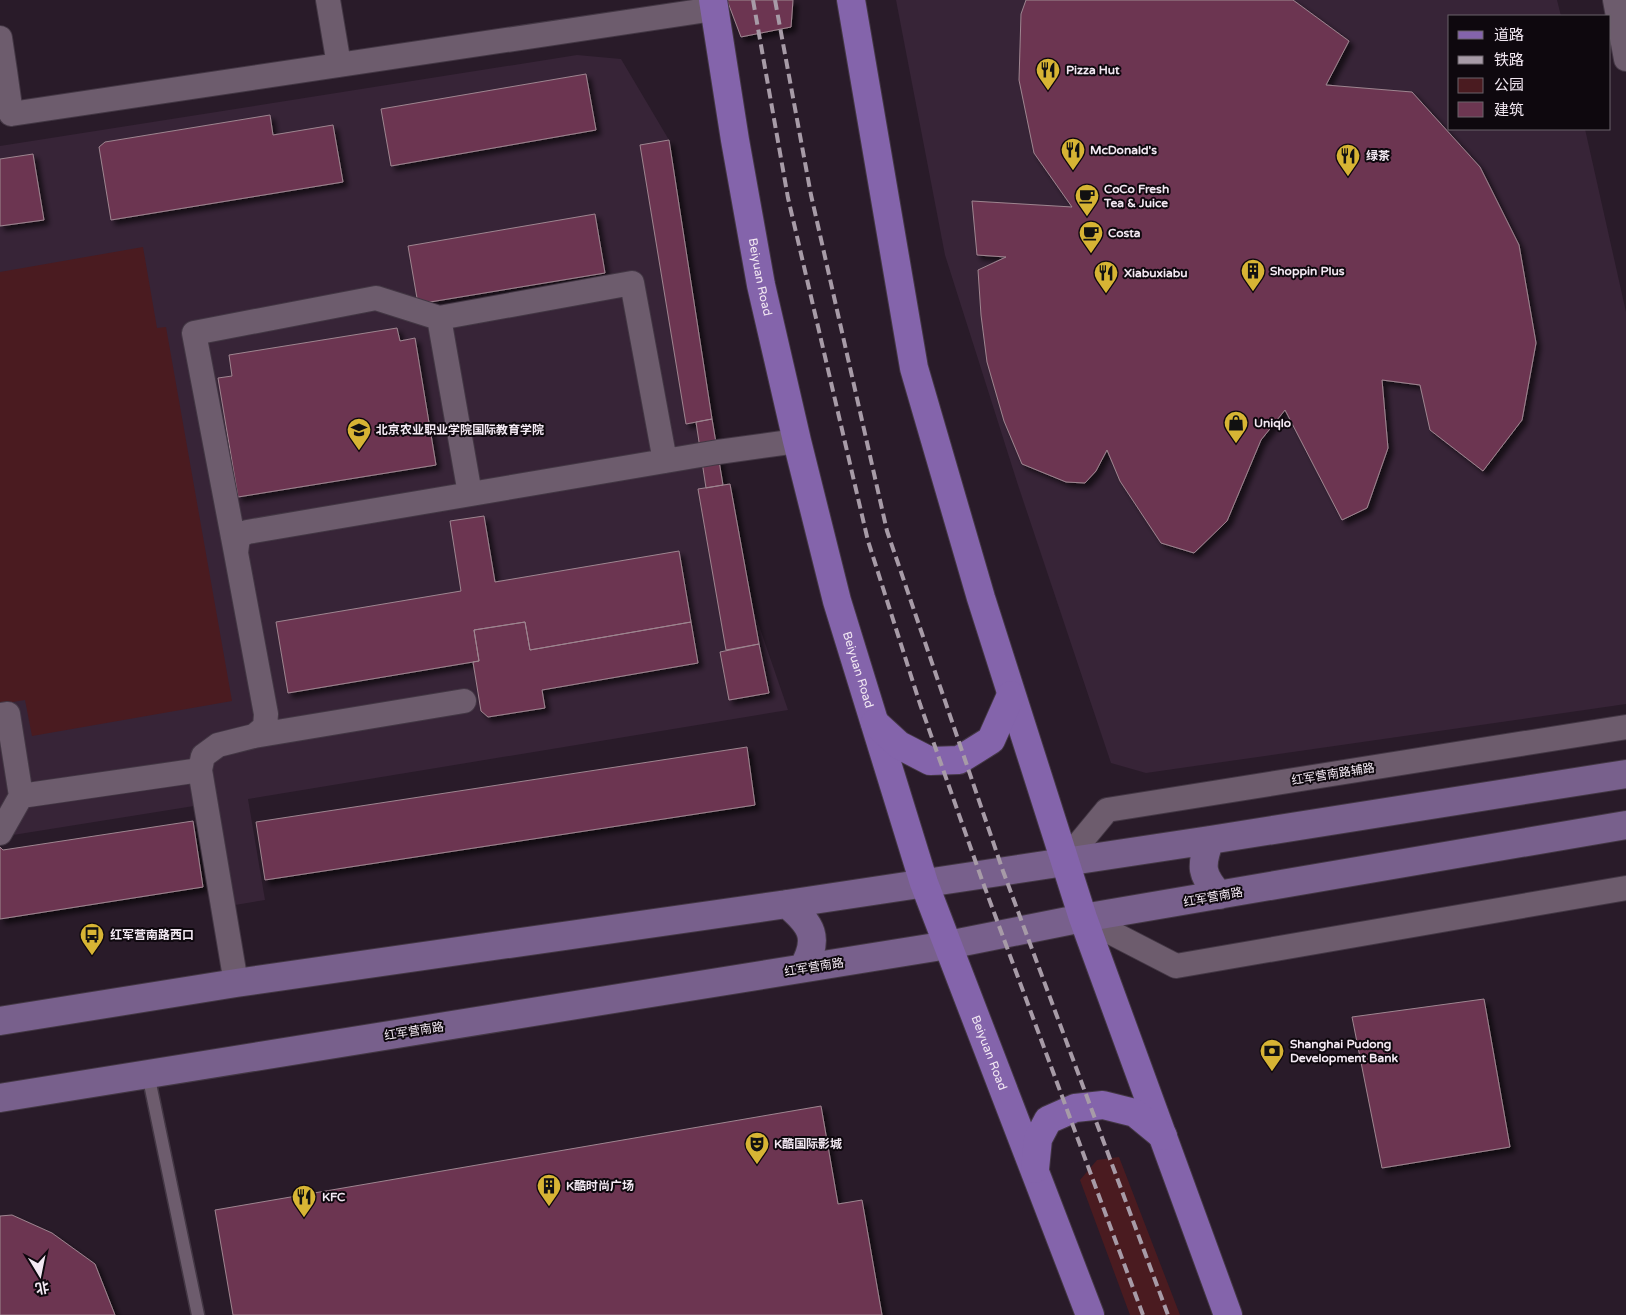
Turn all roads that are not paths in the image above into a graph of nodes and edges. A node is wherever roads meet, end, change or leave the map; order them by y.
1 (328, 0) edge
2 (851, 0) edge
3 (1616, 0) edge
4 (713, 5) edge
5 (0, 38) edge
6 (1626, 59) edge
7 (339, 66) junction
8 (3, 71) edge
9 (439, 318) junction
10 (797, 441) junction
11 (665, 461) junction
12 (470, 494) junction
13 (236, 553) junction
14 (1011, 695) junction
15 (464, 701) dead end
16 (0, 715) edge
17 (875, 722) junction
18 (1626, 727) edge
19 (254, 736) junction
20 (200, 770) junction
21 (1626, 774) edge
22 (22, 796) junction
23 (1626, 825) edge
24 (0, 833) edge
25 (1210, 840) junction
26 (1064, 862) junction
27 (924, 883) junction
28 (1626, 888) edge
29 (1219, 896) junction
30 (787, 904) junction
31 (1083, 918) junction
32 (948, 945) junction
33 (803, 968) junction
34 (236, 983) junction
35 (0, 1021) edge
36 (148, 1074) junction
37 (0, 1098) edge
38 (1163, 1136) junction
39 (1035, 1171) junction
40 (198, 1315) edge
41 (1090, 1315) edge
42 (1228, 1315) edge

1 - 7 street
2 - 14 main road
3 - 6 street
4 - 7 street
4 - 10 main road, Beiyuan Road
5 - 8 street
7 - 8 street
9 - 11 street
9 - 12 street
9 - 13 street
10 - 11 street
10 - 17 main road, Beiyuan Road
11 - 12 street
12 - 13 street
13 - 19 street
14 - 17 main road
14 - 26 main road
15 - 19 street
16 - 22 street
17 - 27 main road, Beiyuan Road
18 - 26 street, 红军营南路辅路
19 - 20 street
20 - 22 street
20 - 34 street
21 - 25 main road
22 - 24 street
23 - 29 main road, 红军营南路
25 - 26 main road
25 - 29 main road
26 - 27 main road
26 - 31 main road
27 - 30 main road
27 - 32 main road, Beiyuan Road
28 - 31 street
29 - 31 main road, 红军营南路
30 - 33 main road
30 - 34 main road
31 - 32 main road, 红军营南路
31 - 38 main road
32 - 33 main road, 红军营南路
32 - 39 main road, Beiyuan Road
33 - 36 main road, 红军营南路
34 - 35 main road
36 - 37 main road, 红军营南路
36 - 40 lane
38 - 39 main road
38 - 42 main road
39 - 41 main road, Beiyuan Road

